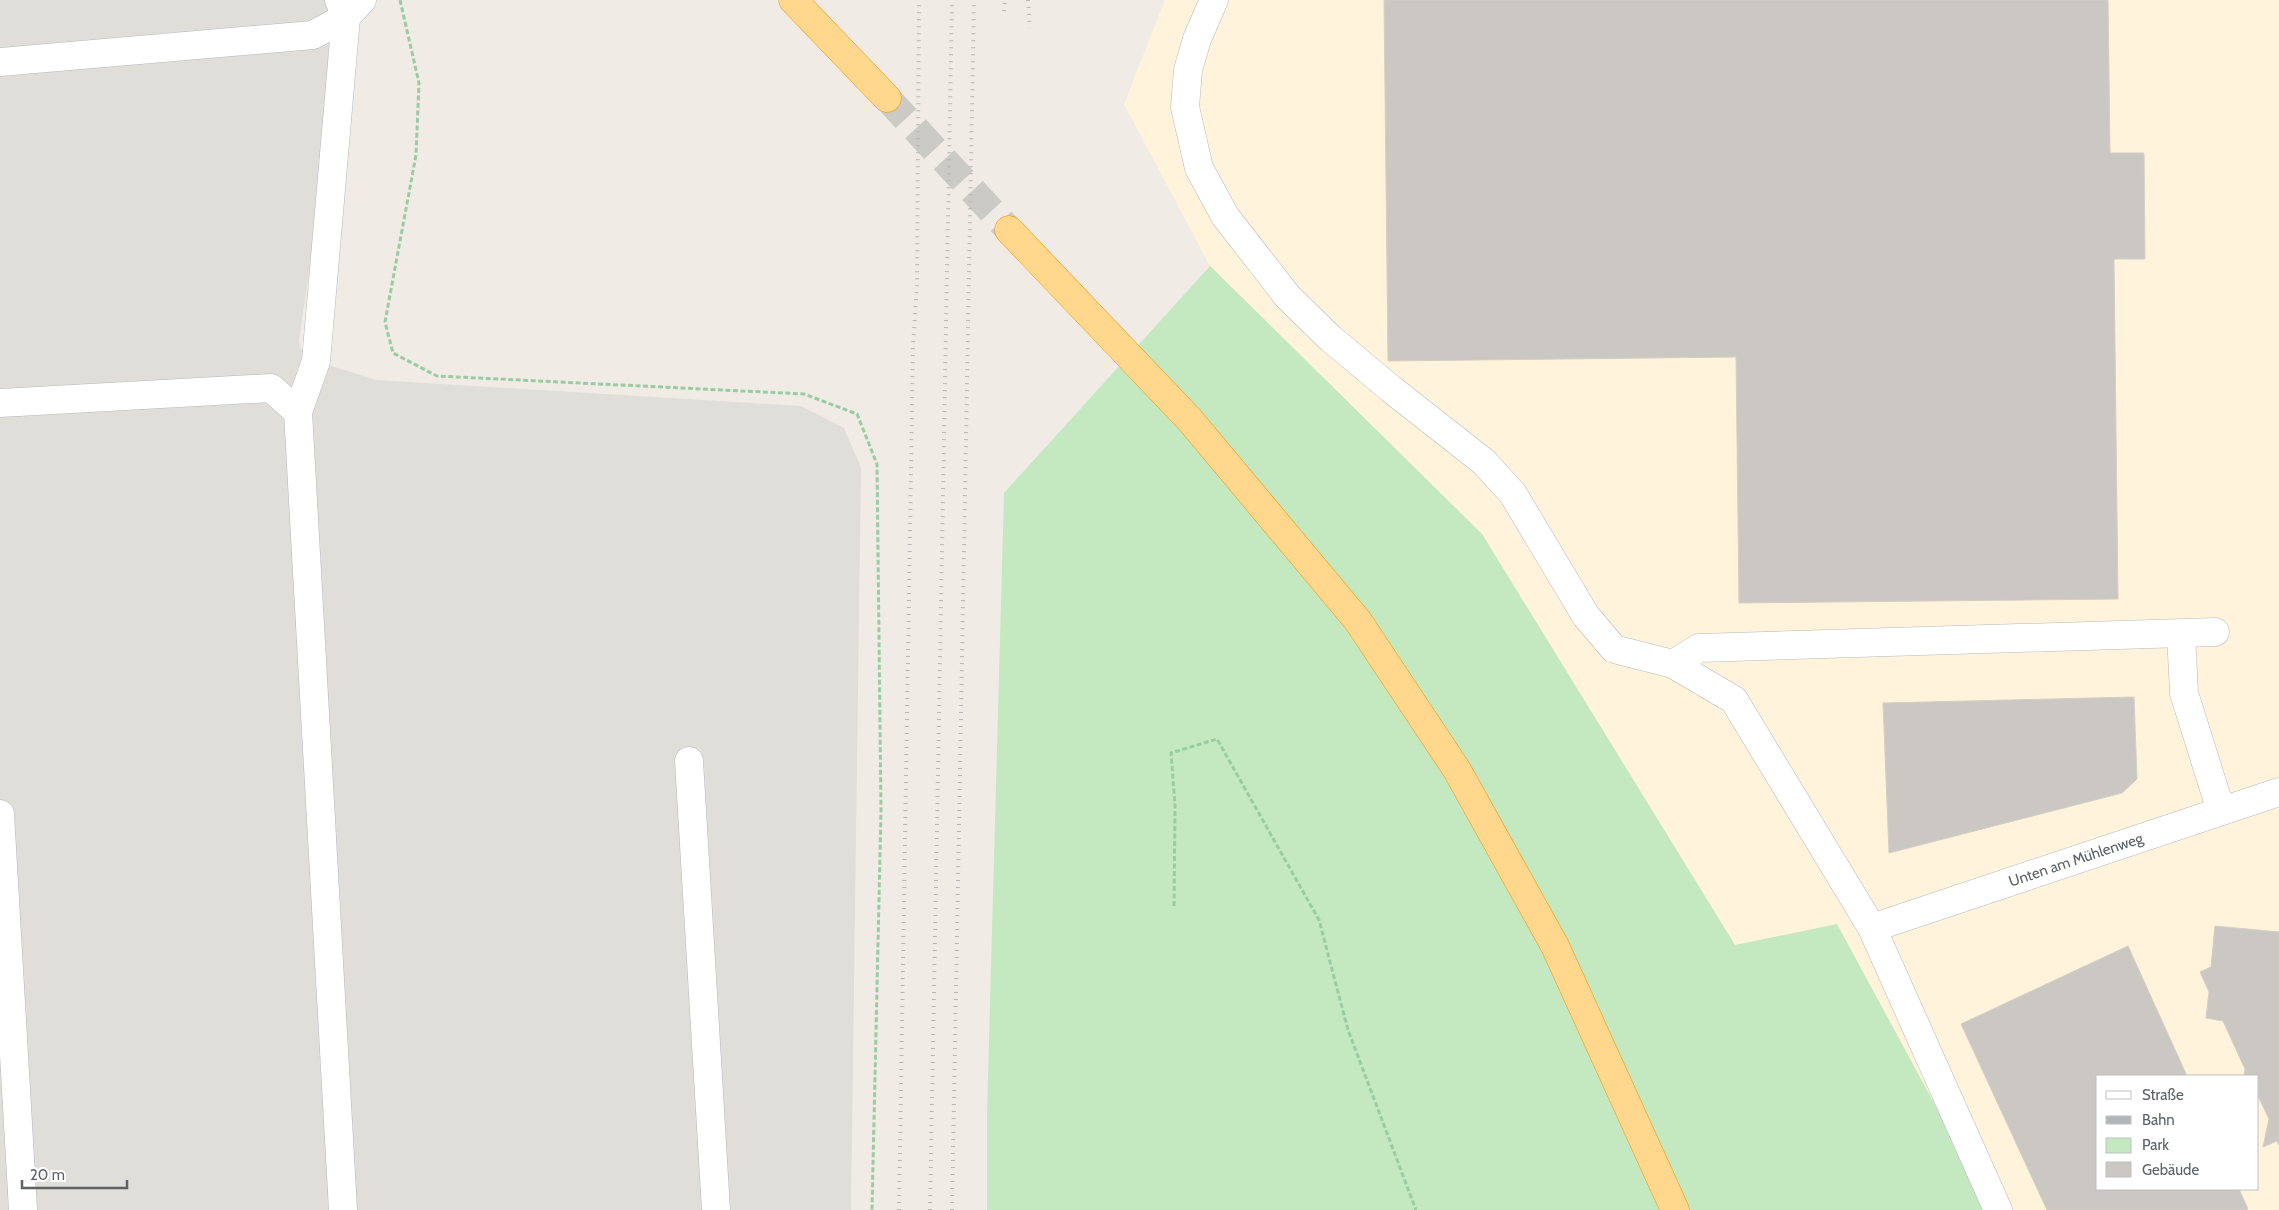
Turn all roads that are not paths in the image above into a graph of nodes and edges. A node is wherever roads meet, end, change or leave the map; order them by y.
1 (793, 0) edge
2 (1214, 0) edge
3 (349, 6) edge
4 (0, 62) edge
5 (887, 98) tunnel mouth
6 (1009, 230) tunnel mouth
7 (0, 403) edge
8 (298, 412) junction
9 (1673, 664) junction
10 (689, 761) dead end
11 (2279, 792) edge
12 (2221, 811) junction
13 (0, 814) edge
14 (1872, 928) junction
15 (23, 1210) edge
16 (343, 1210) edge
17 (716, 1210) edge
18 (1676, 1210) edge
19 (1998, 1210) edge

1 - 5 highway
2 - 9 street
3 - 4 street
3 - 8 street
6 - 18 highway
7 - 8 street
8 - 16 street
9 - 12 street
9 - 14 street
10 - 17 street
11 - 12 street, Unten am Mühlenweg
12 - 14 street, Unten am Mühlenweg
13 - 15 street
14 - 19 street

